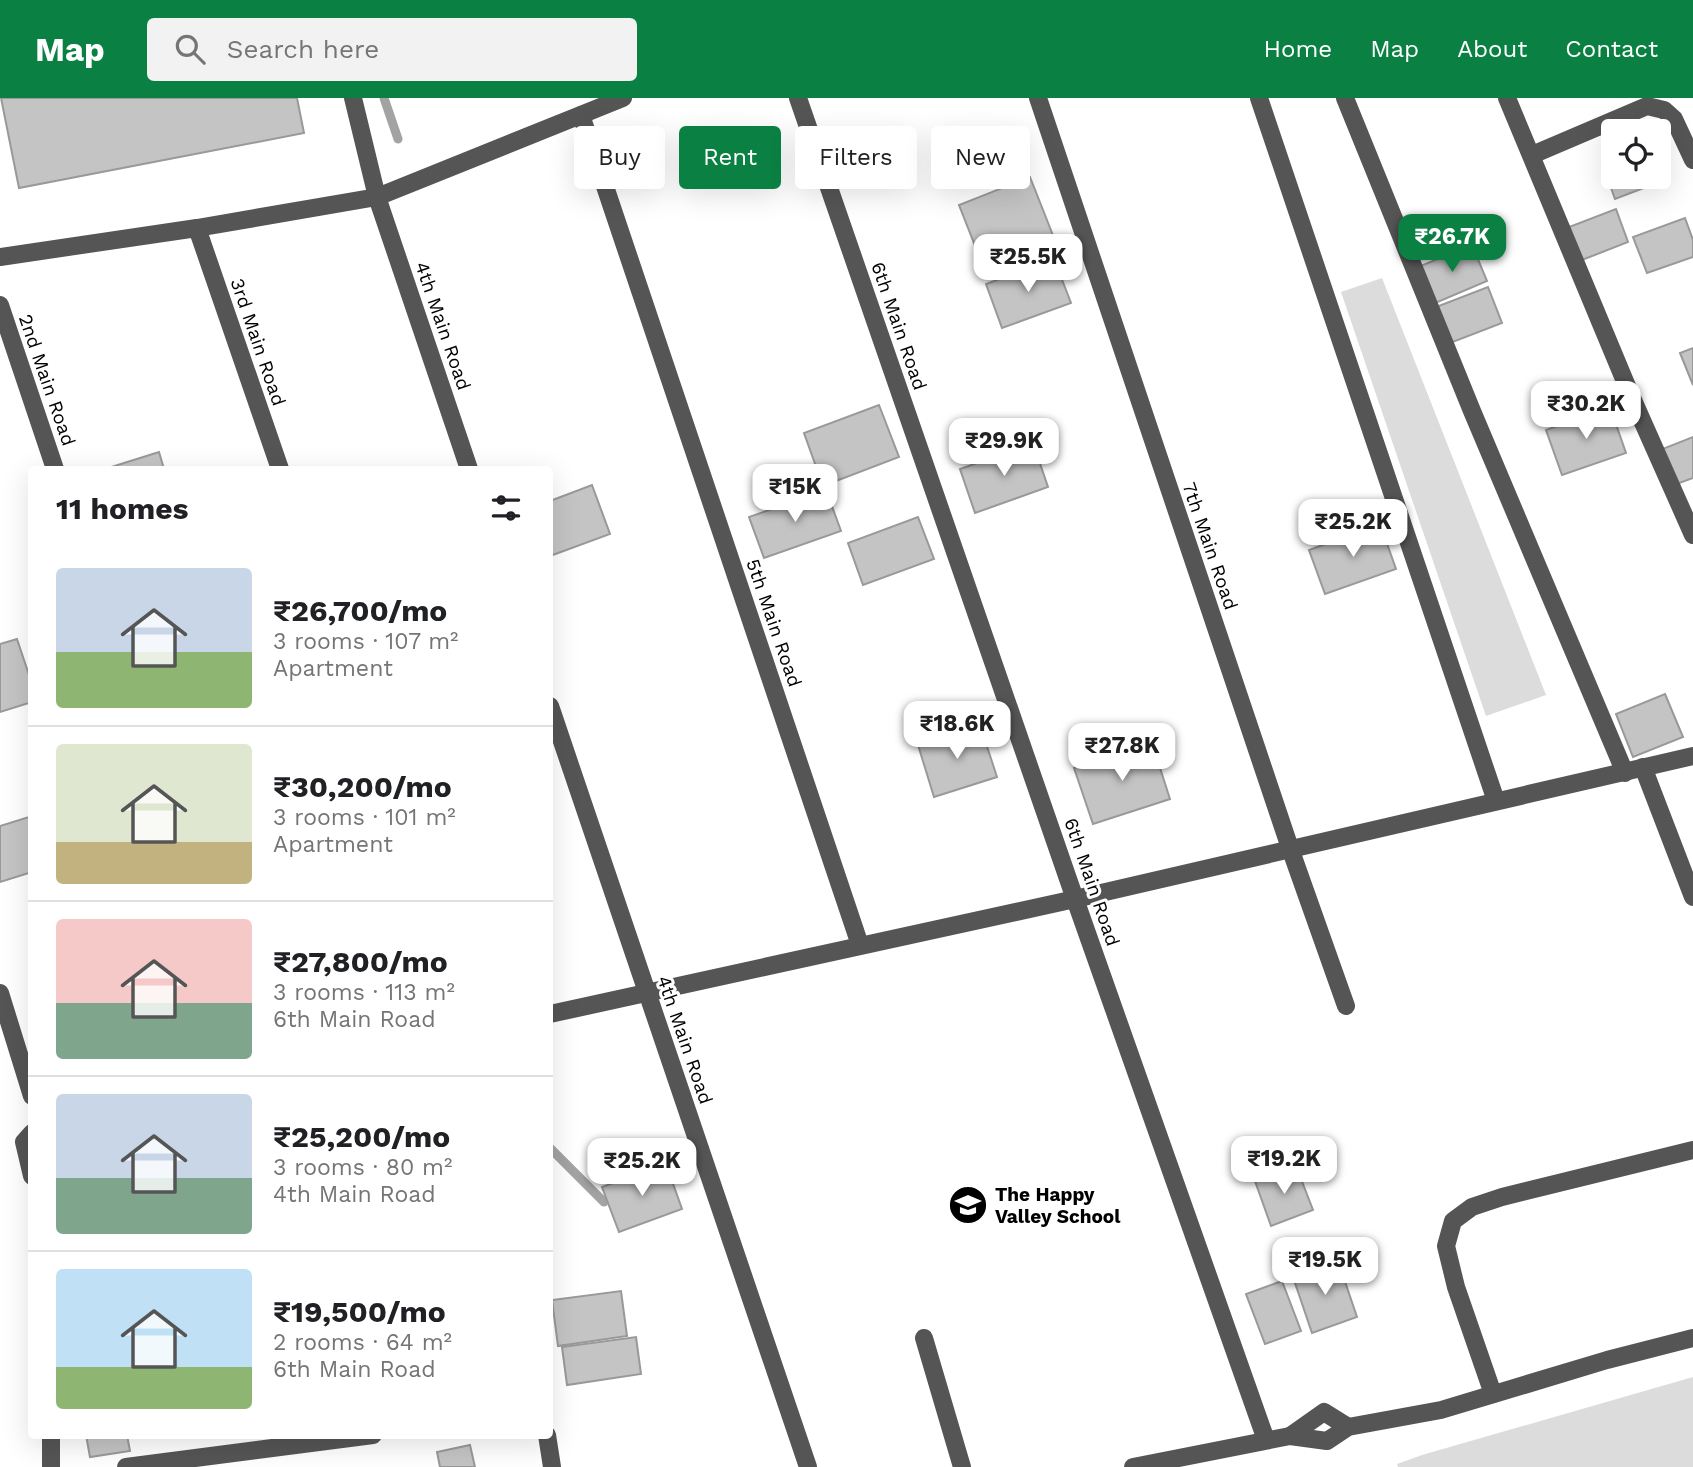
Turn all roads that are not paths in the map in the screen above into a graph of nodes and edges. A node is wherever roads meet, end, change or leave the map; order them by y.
1 (354, 98) edge
2 (623, 98) edge
3 (798, 98) edge
4 (1038, 98) edge
5 (1259, 98) edge
6 (1345, 98) edge
7 (1507, 98) edge
8 (581, 115) junction
9 (1532, 155) junction
10 (1693, 160) edge
11 (377, 197) junction
12 (197, 228) junction
13 (0, 257) edge
14 (0, 305) edge
15 (54, 466) edge
16 (279, 466) edge
17 (468, 466) edge
18 (1693, 535) edge
19 (553, 715) edge
20 (1693, 756) edge
21 (1643, 767) junction
22 (1625, 773) junction
23 (1496, 801) junction
24 (1290, 848) junction
25 (1693, 897) edge
26 (1075, 898) junction
27 (860, 945) junction
28 (646, 992) junction
29 (0, 993) edge
30 (1346, 1006) dead end
31 (553, 1013) edge
32 (28, 1083) edge
33 (28, 1138) edge
34 (1693, 1150) edge
35 (28, 1159) edge
36 (924, 1338) dead end
37 (1693, 1338) edge
38 (1493, 1394) junction
39 (1348, 1427) junction
40 (1290, 1436) junction
41 (51, 1439) edge
42 (342, 1439) edge
43 (548, 1439) edge
44 (1266, 1440) junction
45 (51, 1467) edge
46 (126, 1467) edge
47 (552, 1467) edge
48 (808, 1467) edge
49 (962, 1467) edge
50 (1133, 1467) edge

1 - 11 street, 4th Main Road
2 - 8 street
3 - 26 street, 6th Main Road
4 - 24 street, 7th Main Road
5 - 23 street
6 - 22 street
7 - 9 street
8 - 11 street
8 - 27 street, 5th Main Road
9 - 10 street
9 - 18 street
11 - 12 street
11 - 17 street, 4th Main Road
12 - 13 street
12 - 16 street, 3rd Main Road
14 - 15 street, 2nd Main Road
19 - 28 street, 4th Main Road
20 - 21 street
21 - 22 street
21 - 25 street
22 - 23 street
23 - 24 street
24 - 26 street
24 - 30 street, 7th Main Road
26 - 27 street
26 - 44 street, 6th Main Road
27 - 28 street
28 - 31 street
28 - 48 street, 4th Main Road
29 - 32 street
33 - 35 street
34 - 38 street
36 - 49 street
37 - 38 street
38 - 39 street
39 - 40 street
39 - 40 street
40 - 44 street
41 - 45 street
42 - 46 street
43 - 47 street
44 - 50 street

